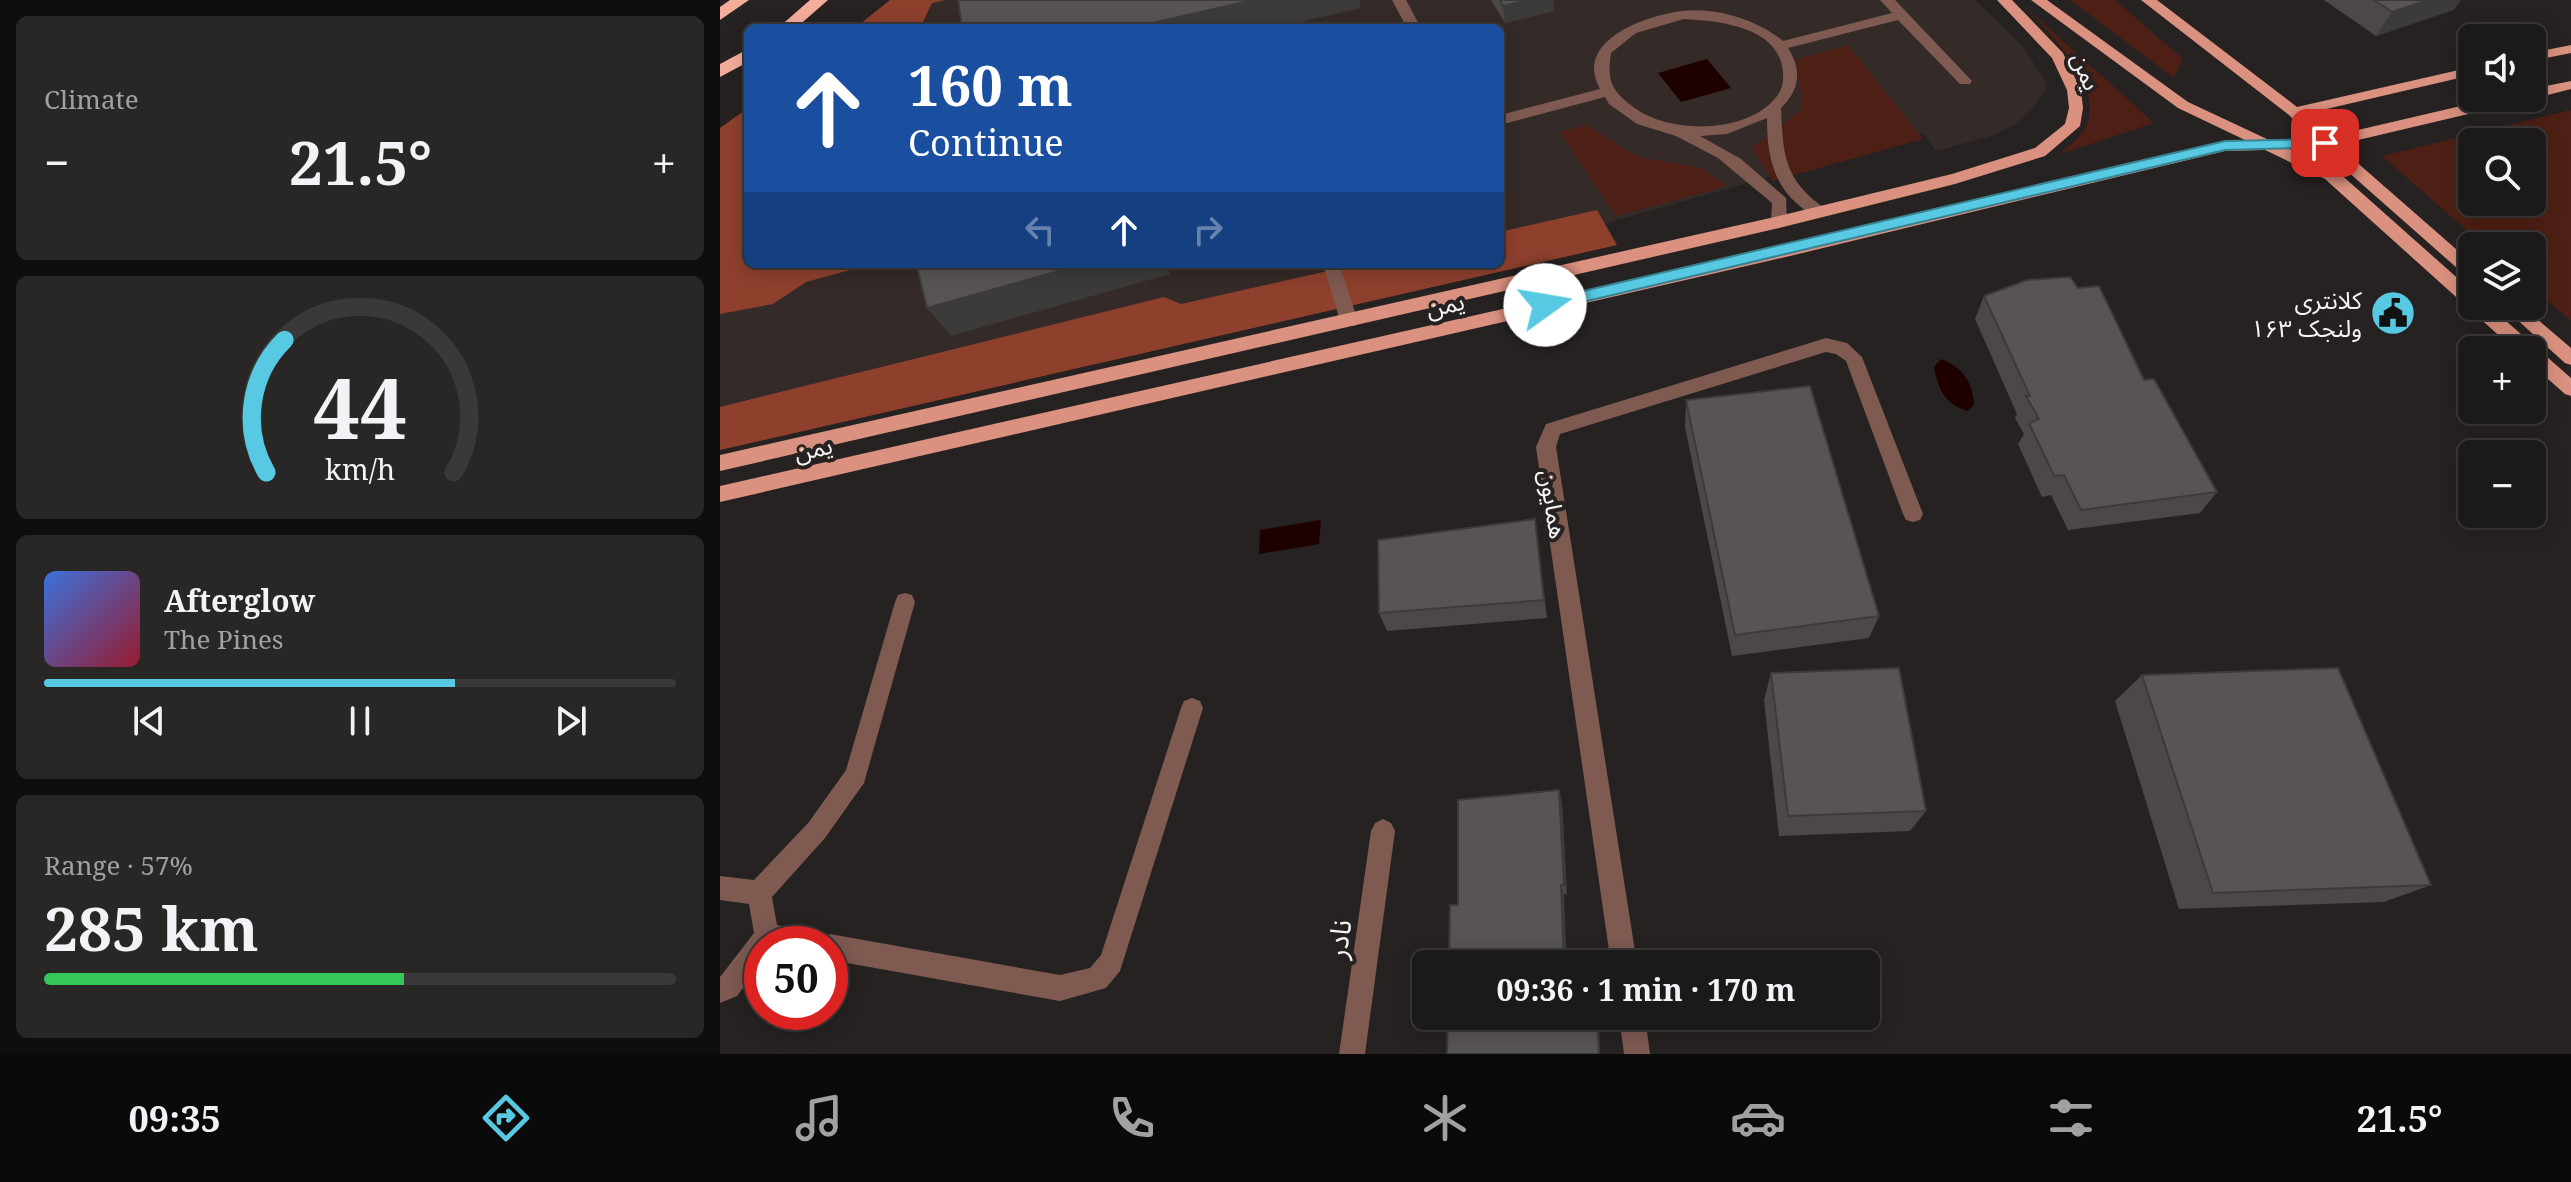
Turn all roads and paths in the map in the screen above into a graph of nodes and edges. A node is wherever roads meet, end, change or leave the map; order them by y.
1 (741, 0) edge
2 (820, 0) edge
3 (1399, 0) edge
4 (1887, 0) edge
5 (2004, 0) edge
6 (2038, 0) edge
7 (2148, 0) edge
8 (720, 15) edge
9 (1901, 15) junction
10 (791, 24) edge
11 (1412, 24) edge
12 (1779, 46) junction
13 (2571, 49) edge
14 (2546, 54) edge
15 (744, 57) edge
16 (720, 72) edge
17 (2458, 74) edge
18 (1965, 81) dead end
19 (2571, 85) edge
20 (2546, 91) edge
21 (1605, 92) junction
22 (1774, 108) junction
23 (2294, 112) junction
24 (2458, 112) edge
25 (1504, 119) edge
26 (1668, 129) junction
27 (2325, 143) junction
28 (2275, 146) junction
29 (1818, 212) junction
30 (1779, 222) junction
31 (2458, 260) edge
32 (1332, 268) edge
33 (2458, 288) edge
34 (2494, 320) edge
35 (2527, 320) edge
36 (1349, 321) junction
37 (2511, 336) edge
38 (2571, 358) edge
39 (2546, 367) edge
40 (2571, 389) edge
41 (720, 463) edge
42 (720, 494) edge
43 (1913, 514) dead end
44 (905, 602) dead end
45 (1192, 708) dead end
46 (1383, 831) dead end
47 (720, 888) edge
48 (759, 893) junction
49 (765, 926) edge
50 (848, 950) edge
51 (1622, 950) edge
52 (744, 966) edge
53 (720, 990) edge
54 (1634, 1030) edge
55 (1352, 1054) edge
56 (1637, 1054) edge

1 - 8 highway
2 - 10 highway
3 - 11 street
4 - 9 street
5 - 29 main road, یمن
6 - 28 main road
7 - 23 main road
9 - 12 street
9 - 18 street
12 - 21 street
12 - 22 street
13 - 14 main road
15 - 16 highway
17 - 23 main road
19 - 20 main road
21 - 25 street
21 - 26 street
22 - 26 street
22 - 29 street
23 - 27 main road
24 - 27 main road
26 - 30 street
27 - 28 main road, یمن
27 - 31 main road
28 - 33 main road
28 - 42 main road, یمن
29 - 30 main road, یمن
30 - 36 main road, یمن
32 - 36 street
34 - 37 main road
35 - 38 main road
36 - 41 main road, یمن
39 - 40 main road
43 - 51 street, همایون
44 - 48 street
45 - 50 street
46 - 55 street, نادر
47 - 48 street
48 - 49 street
52 - 53 street
54 - 56 street

